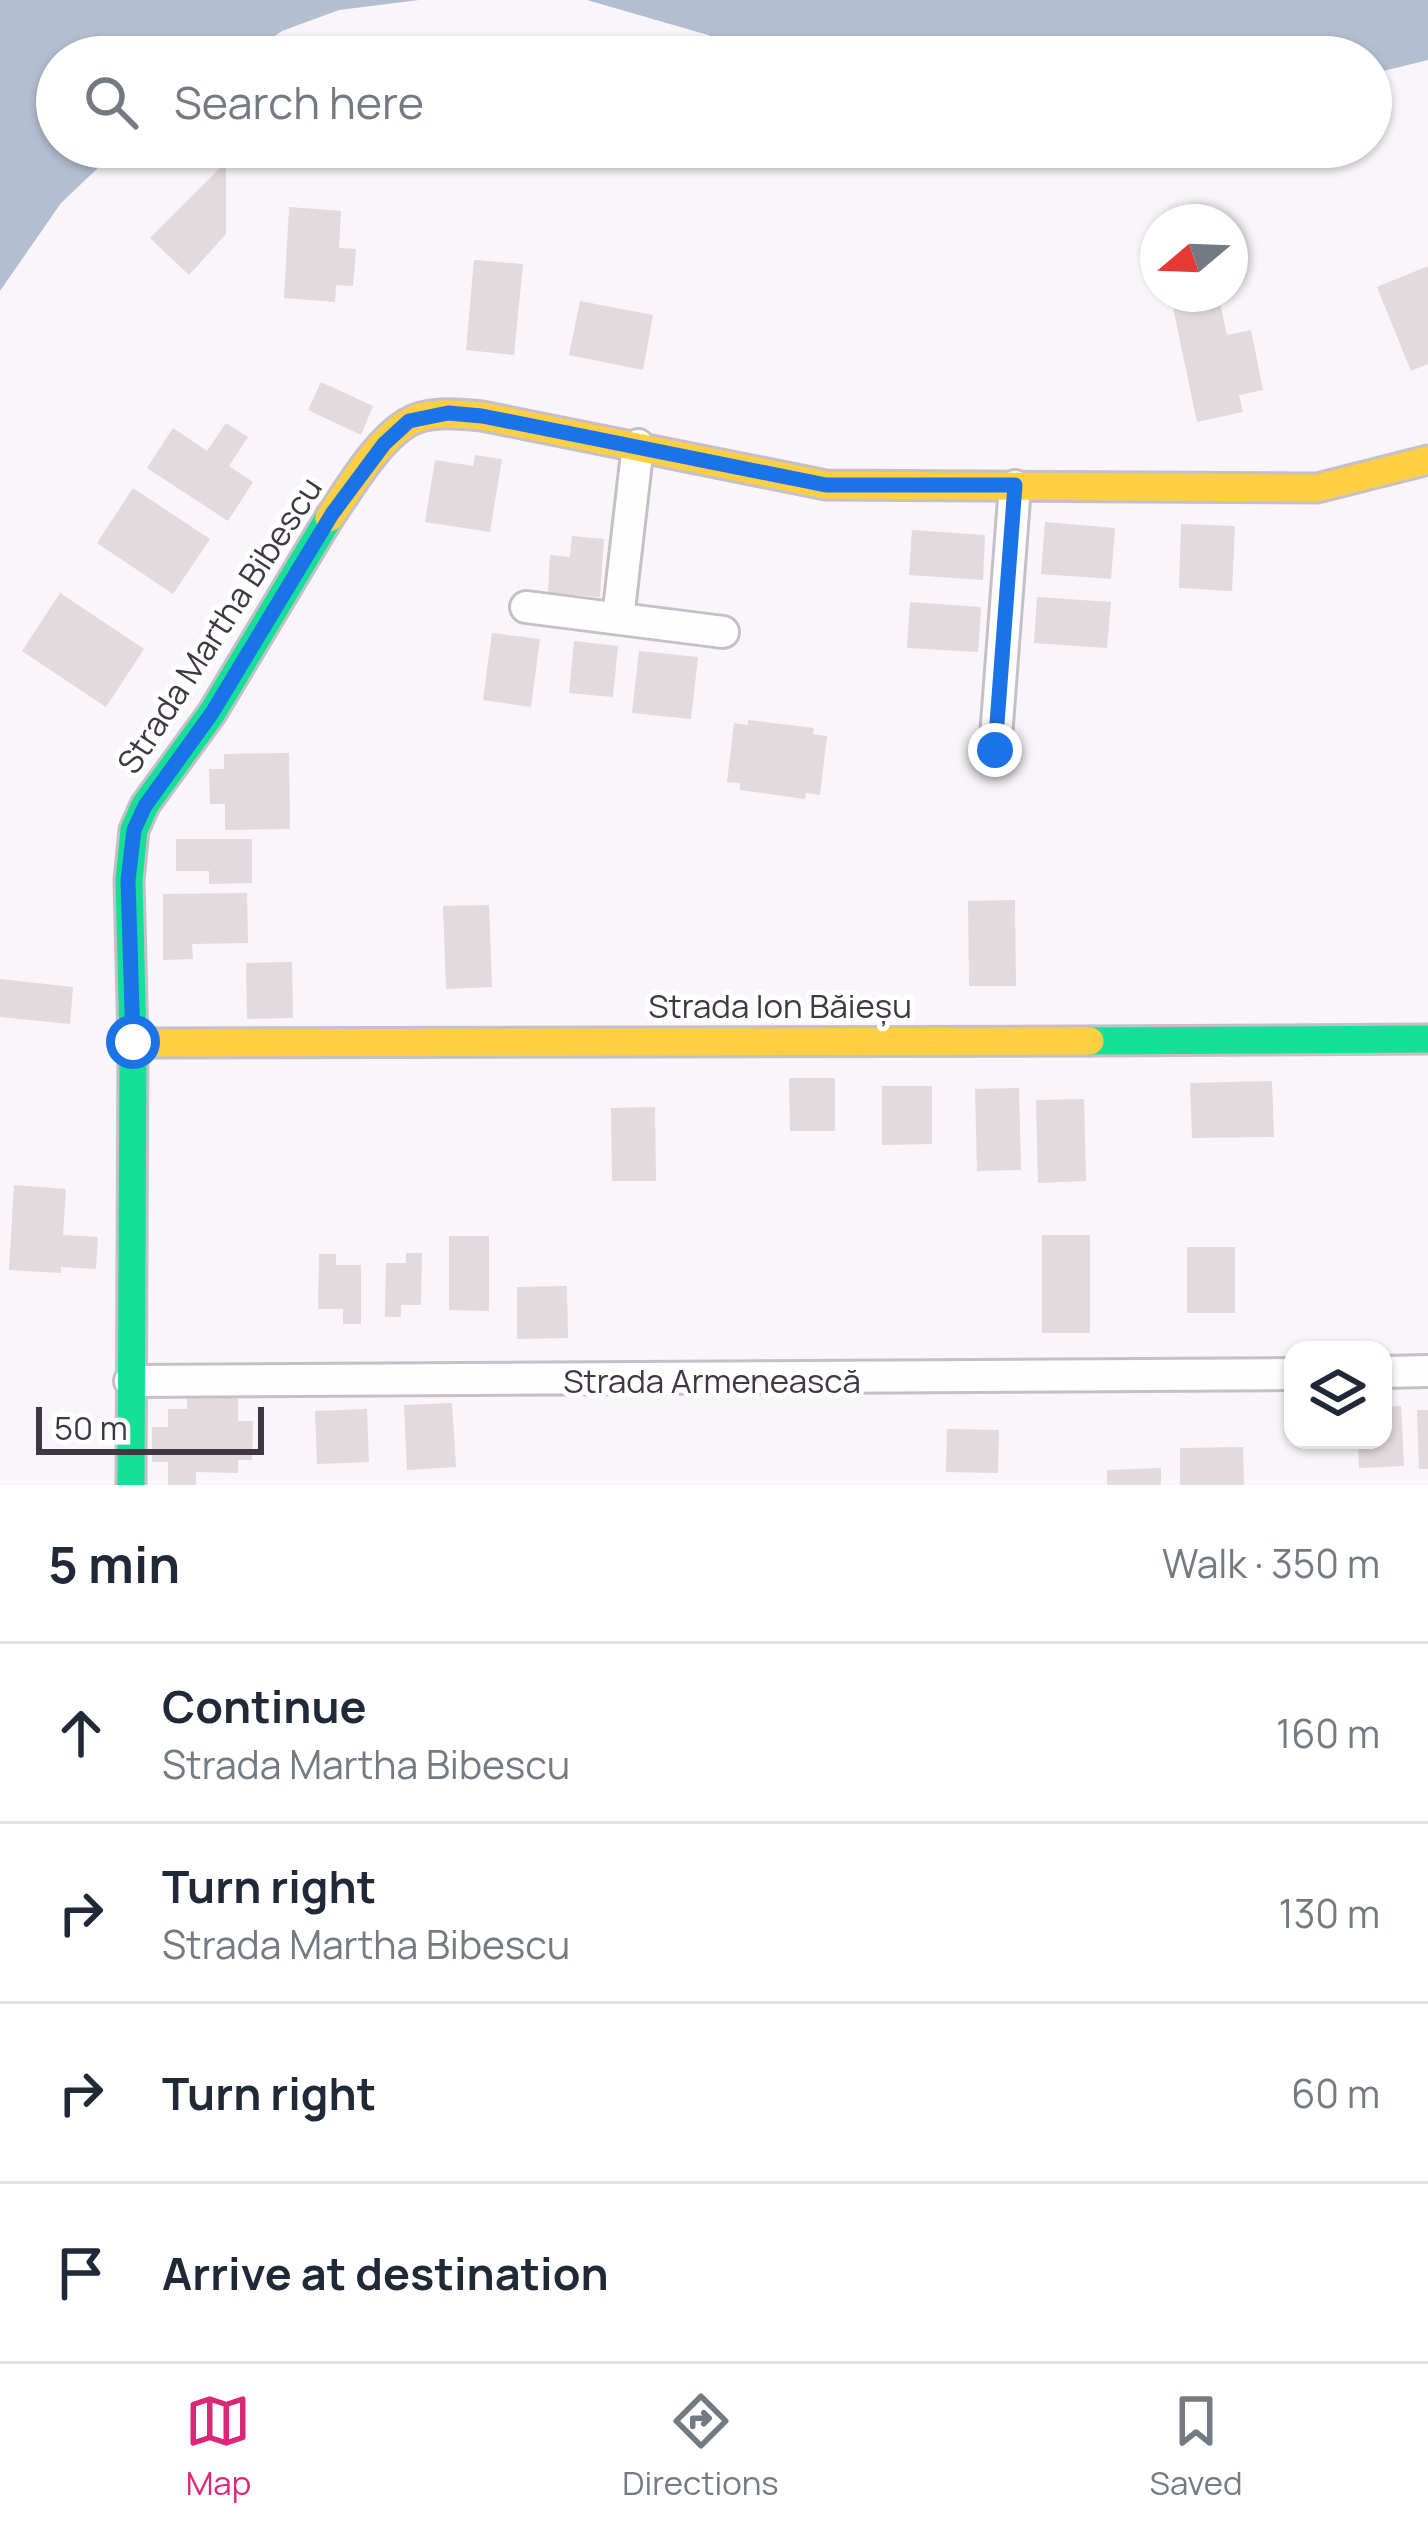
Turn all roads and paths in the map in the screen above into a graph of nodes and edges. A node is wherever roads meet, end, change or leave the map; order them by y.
1 (638, 445) junction
2 (1428, 460) edge
3 (1015, 485) junction
4 (526, 607) dead end
5 (618, 618) junction
6 (723, 632) dead end
7 (995, 750) dead end
8 (1428, 1039) edge
9 (133, 1042) junction
10 (1428, 1371) edge
11 (1392, 1372) edge
12 (1284, 1373) edge
13 (130, 1381) junction
14 (131, 1485) edge

1 - 3 street, Strada Martha Bibescu
1 - 5 street
1 - 9 street, Strada Martha Bibescu
2 - 3 street, Strada Martha Bibescu
3 - 7 street
4 - 5 street
5 - 6 street
8 - 9 street, Strada Ion Băieșu
9 - 13 street, Strada Martha Bibescu
10 - 11 street
12 - 13 street, Strada Armenească
13 - 14 street, Strada Martha Bibescu

